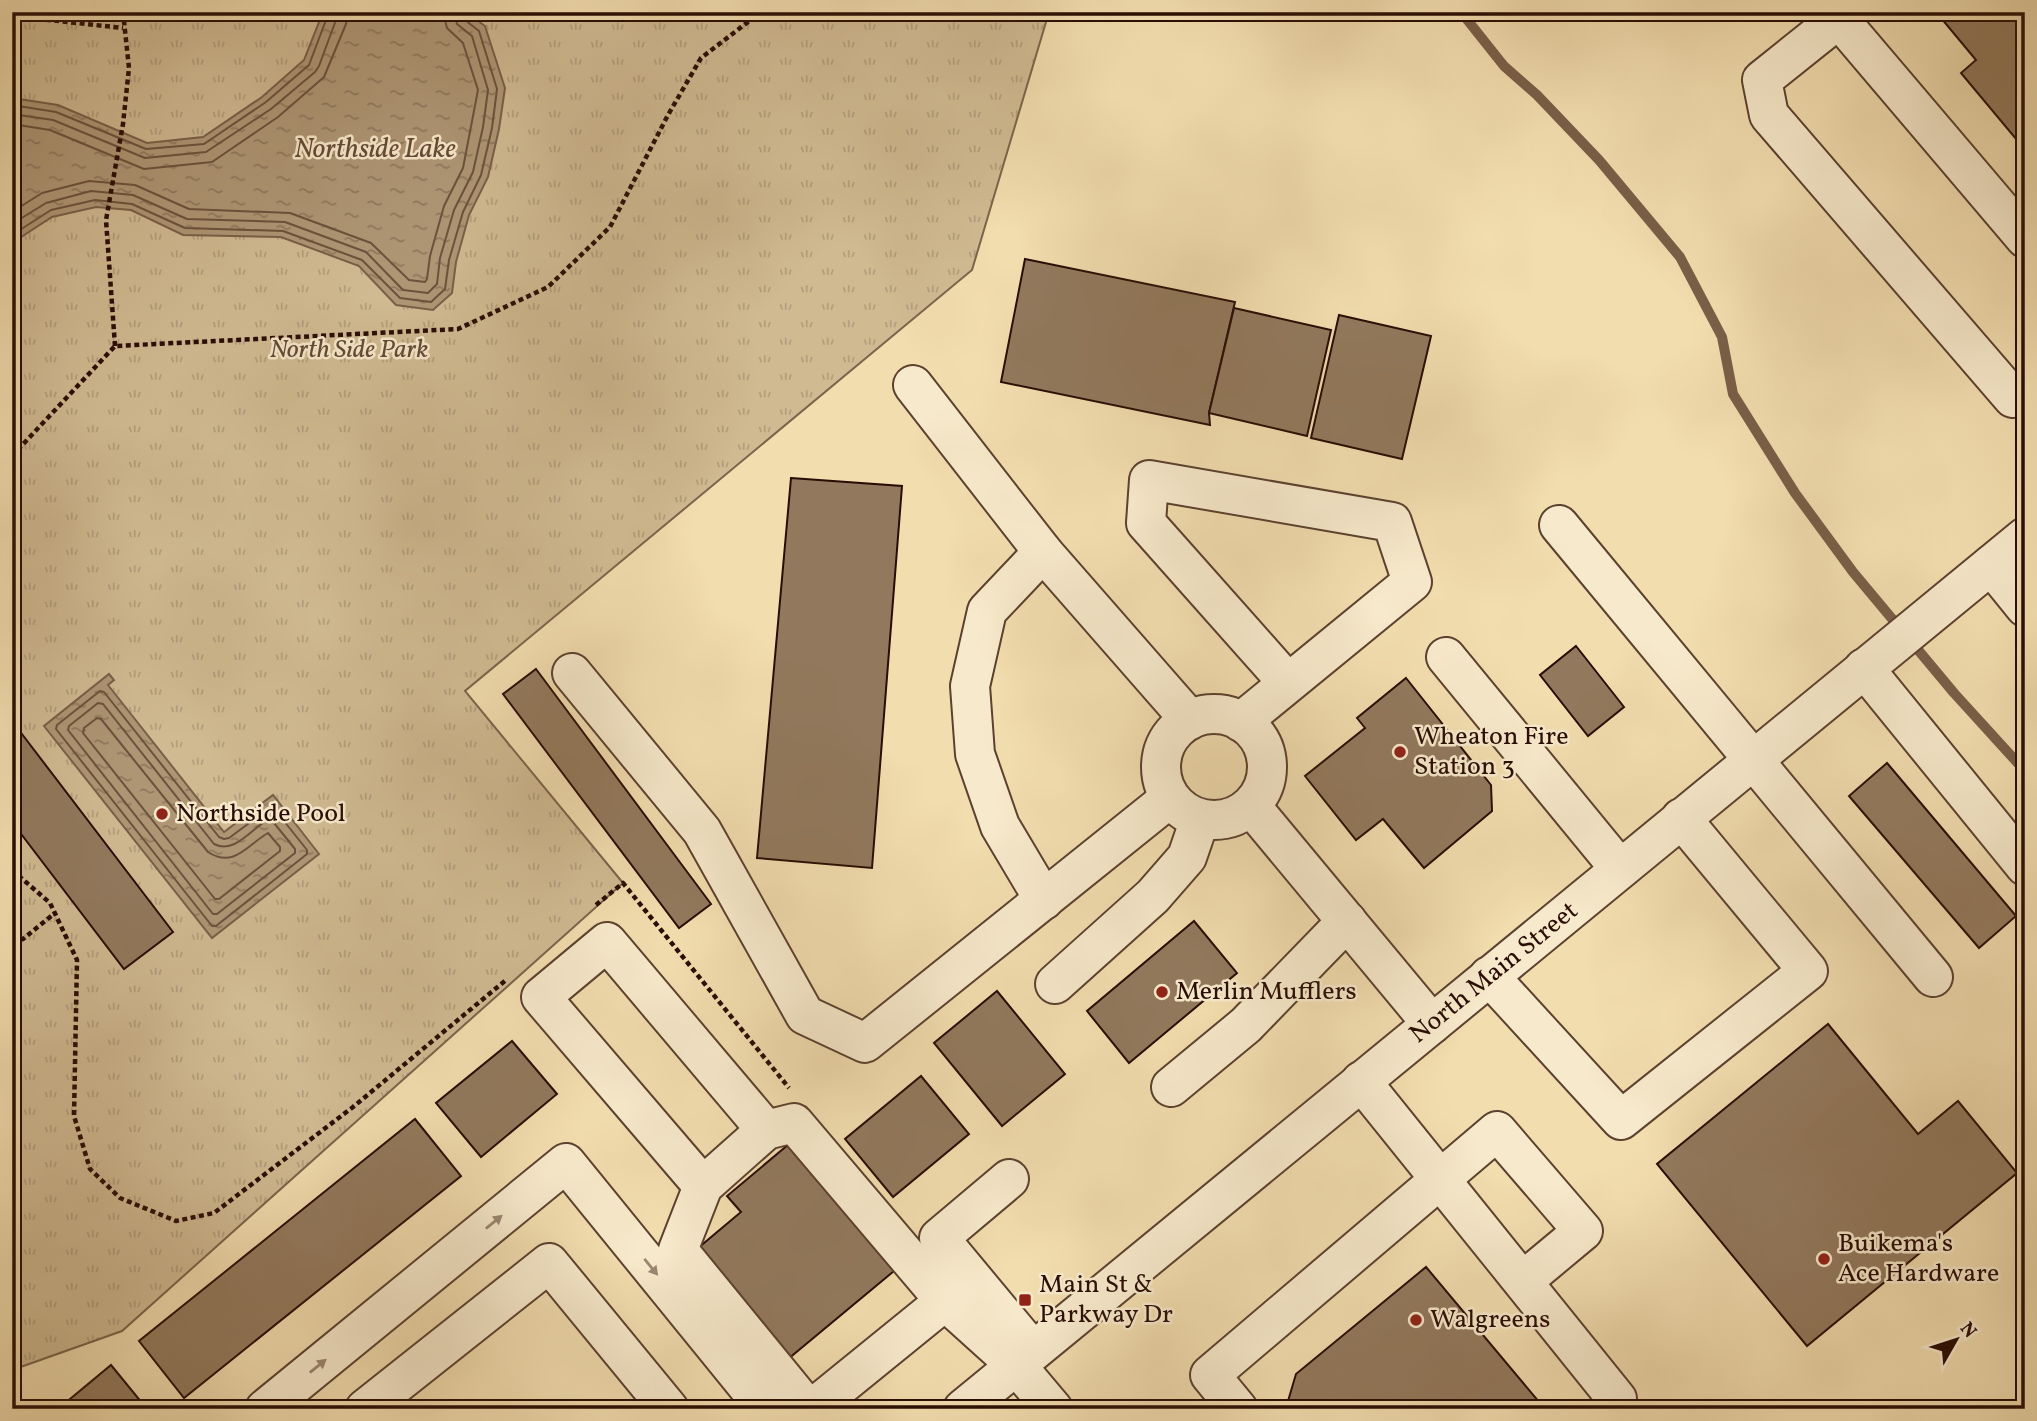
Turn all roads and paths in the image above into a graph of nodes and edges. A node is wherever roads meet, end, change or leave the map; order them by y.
1 (123, 12) edge
2 (761, 12) edge
3 (12, 16) edge
4 (1843, 16) edge
5 (123, 28) junction
6 (2025, 238) edge
7 (115, 346) junction
8 (913, 385) dead end
9 (2025, 388) edge
10 (12, 456) edge
11 (1559, 525) dead end
12 (2025, 537) edge
13 (1043, 552) junction
14 (1991, 565) junction
15 (2025, 607) edge
16 (1446, 657) dead end
17 (1870, 664) junction
18 (572, 673) dead end
19 (1288, 683) junction
20 (1190, 720) junction
21 (1241, 722) junction
22 (1754, 759) junction
23 (1251, 806) junction
24 (1185, 809) junction
25 (1681, 818) junction
26 (2025, 866) edge
27 (1620, 869) junction
28 (12, 870) edge
29 (1044, 900) junction
30 (592, 909) dead end
31 (55, 913) junction
32 (1346, 921) junction
33 (12, 941) edge
34 (1489, 976) junction
35 (1933, 977) dead end
36 (509, 978) dead end
37 (1055, 984) dead end
38 (1432, 1024) junction
39 (1361, 1081) junction
40 (1171, 1087) dead end
41 (796, 1096) dead end
42 (766, 1130) junction
43 (1009, 1179) dead end
44 (1440, 1180) junction
45 (703, 1186) junction
46 (1523, 1281) junction
47 (945, 1301) junction
48 (1025, 1358) junction
49 (265, 1409) edge
50 (365, 1409) edge
51 (669, 1409) edge
52 (766, 1409) edge
53 (810, 1409) edge
54 (963, 1409) edge
55 (1053, 1409) edge
56 (1238, 1409) edge
57 (1616, 1409) edge

1 - 5 path
2 - 7 path
3 - 5 path
4 - 6 street
4 - 9 street
5 - 7 path
7 - 10 path
8 - 13 street
11 - 22 street
12 - 14 street, North Main Street
13 - 20 street
13 - 29 street
14 - 15 street
14 - 17 street, North Main Street
16 - 27 street
17 - 22 street, North Main Street
17 - 26 street
18 - 29 street
19 - 19 street
19 - 21 street
20 - 21 street
20 - 24 street
21 - 23 street
22 - 25 street, North Main Street
22 - 35 street
23 - 24 street
23 - 32 street
24 - 29 street
24 - 37 street
25 - 27 street, North Main Street
25 - 34 street
27 - 34 street, North Main Street
28 - 31 path
30 - 41 path
31 - 33 path
31 - 36 path
32 - 38 street
32 - 40 street
34 - 38 street, North Main Street
38 - 39 street, North Main Street
39 - 44 street
39 - 48 street, North Main Street
42 - 45 street
42 - 45 street
42 - 47 street
43 - 48 street
44 - 46 street
44 - 46 street
44 - 56 street
45 - 53 street
46 - 57 street
47 - 48 street
47 - 53 street
48 - 54 street, North Main Street
48 - 55 street
49 -> 52 street
50 - 51 street

